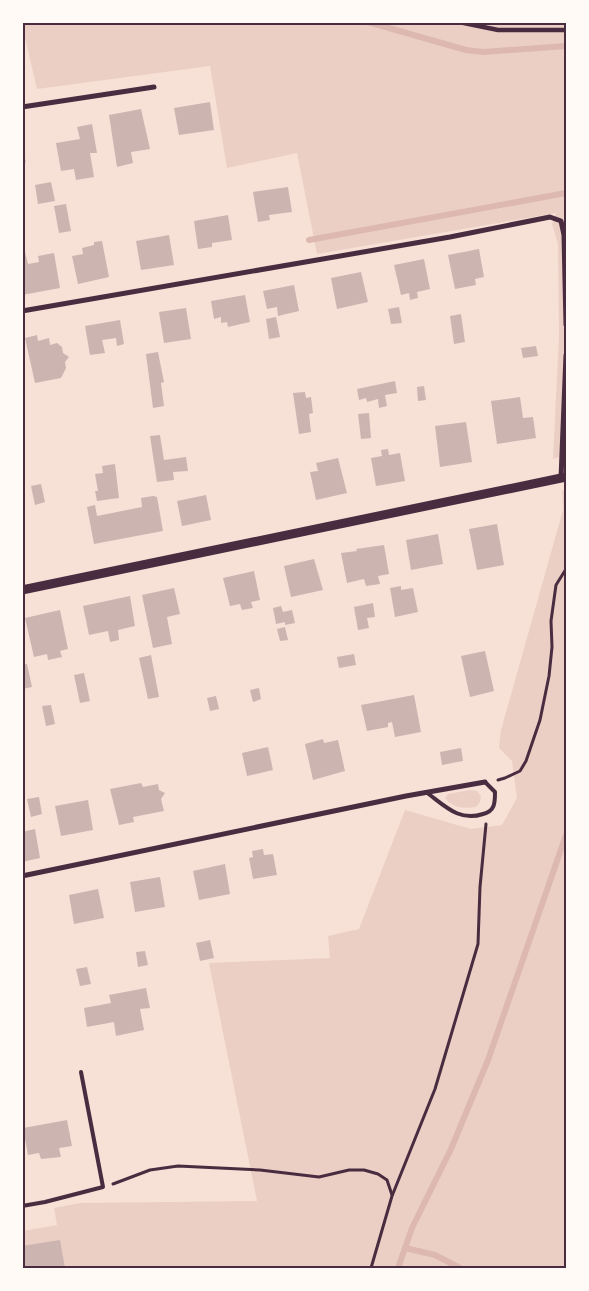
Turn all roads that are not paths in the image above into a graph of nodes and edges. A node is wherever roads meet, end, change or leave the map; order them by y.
1 (459, 22) edge
2 (566, 30) edge
3 (154, 87) dead end
4 (22, 107) edge
5 (22, 310) edge
6 (566, 325) edge
7 (566, 355) edge
8 (564, 477) edge
9 (22, 590) edge
10 (485, 782) joint
11 (426, 792) junction
12 (22, 876) edge
13 (81, 1072) dead end
14 (22, 1206) edge

1 - 2 street
3 - 4 street
5 - 6 street
7 - 8 street
8 - 9 street
10 - 11 street
10 - 11 lane
11 - 12 street
13 - 14 lane

